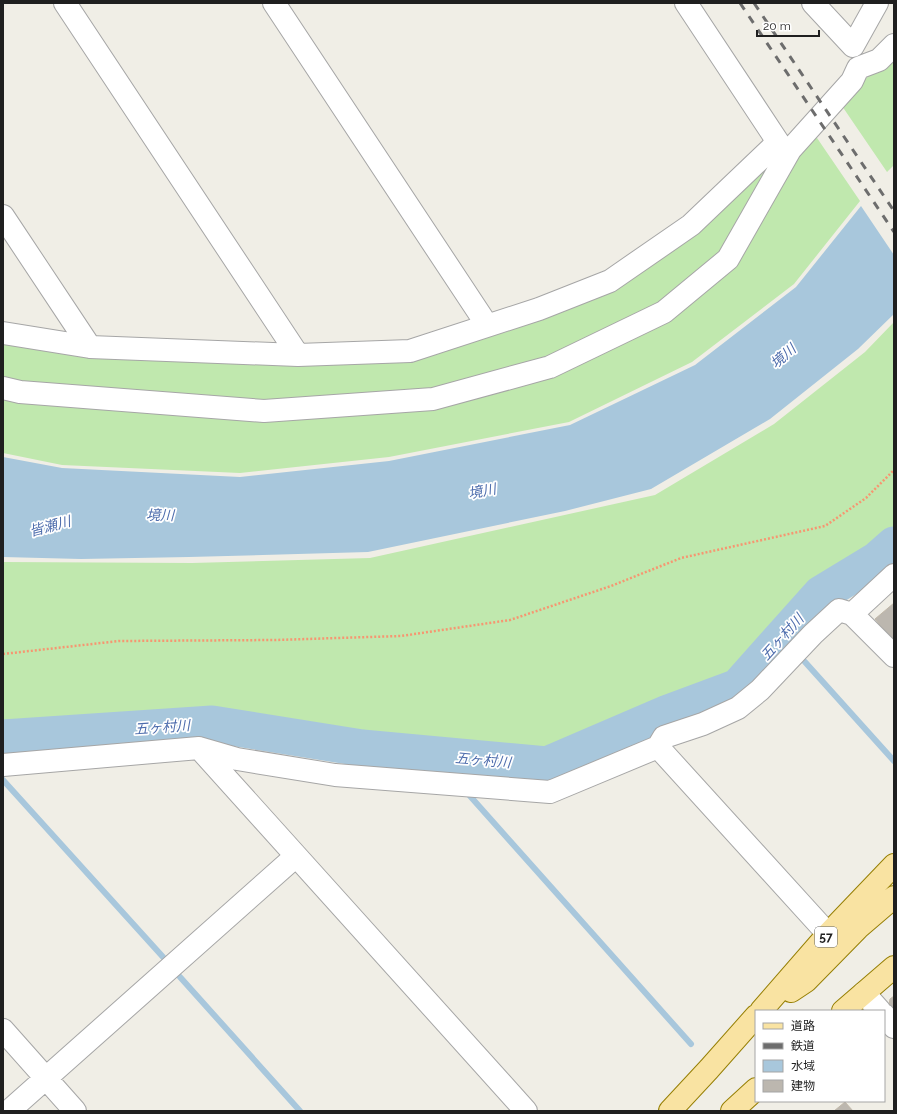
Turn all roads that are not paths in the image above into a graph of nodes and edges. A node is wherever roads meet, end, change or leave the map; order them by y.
1 (65, 3) edge
2 (274, 3) edge
3 (686, 3) edge
4 (814, 3) edge
5 (877, 3) edge
6 (894, 45) edge
7 (853, 46) junction
8 (858, 68) junction
9 (784, 146) junction
10 (3, 216) edge
11 (487, 325) junction
12 (3, 333) edge
13 (90, 347) junction
14 (298, 355) junction
15 (3, 388) edge
16 (894, 575) edge
17 (852, 614) junction
18 (894, 656) edge
19 (658, 747) junction
20 (199, 748) junction
21 (3, 765) edge
22 (296, 856) junction
23 (894, 865) edge
24 (894, 897) edge
25 (828, 934) junction
26 (894, 966) edge
27 (864, 992) junction
28 (761, 1010) edge
29 (762, 1010) edge
30 (844, 1010) edge
31 (879, 1010) edge
32 (755, 1017) edge
33 (885, 1017) edge
34 (894, 1027) edge
35 (3, 1030) edge
36 (46, 1078) junction
37 (755, 1090) edge
38 (9, 1111) edge
39 (75, 1111) edge
40 (526, 1111) edge
41 (670, 1111) edge
42 (732, 1111) edge

1 - 14 street
2 - 11 street
3 - 9 street
4 - 7 street
5 - 7 street
6 - 8 street
7 - 8 street
8 - 9 street
9 - 11 street
9 - 15 street
10 - 13 street
11 - 14 street
12 - 13 street
13 - 14 street
16 - 17 street
17 - 18 street
17 - 19 street
19 - 20 street
19 - 25 street
20 - 21 street
20 - 22 street
22 - 36 street
22 - 40 street
23 - 25 main road, 57
24 - 29 main road, 57
25 - 28 main road, 57
26 - 27 main road
27 - 30 main road
27 - 31 street
32 - 41 main road, 57
33 - 34 street
35 - 36 street
36 - 38 street
36 - 39 street
37 - 42 main road

